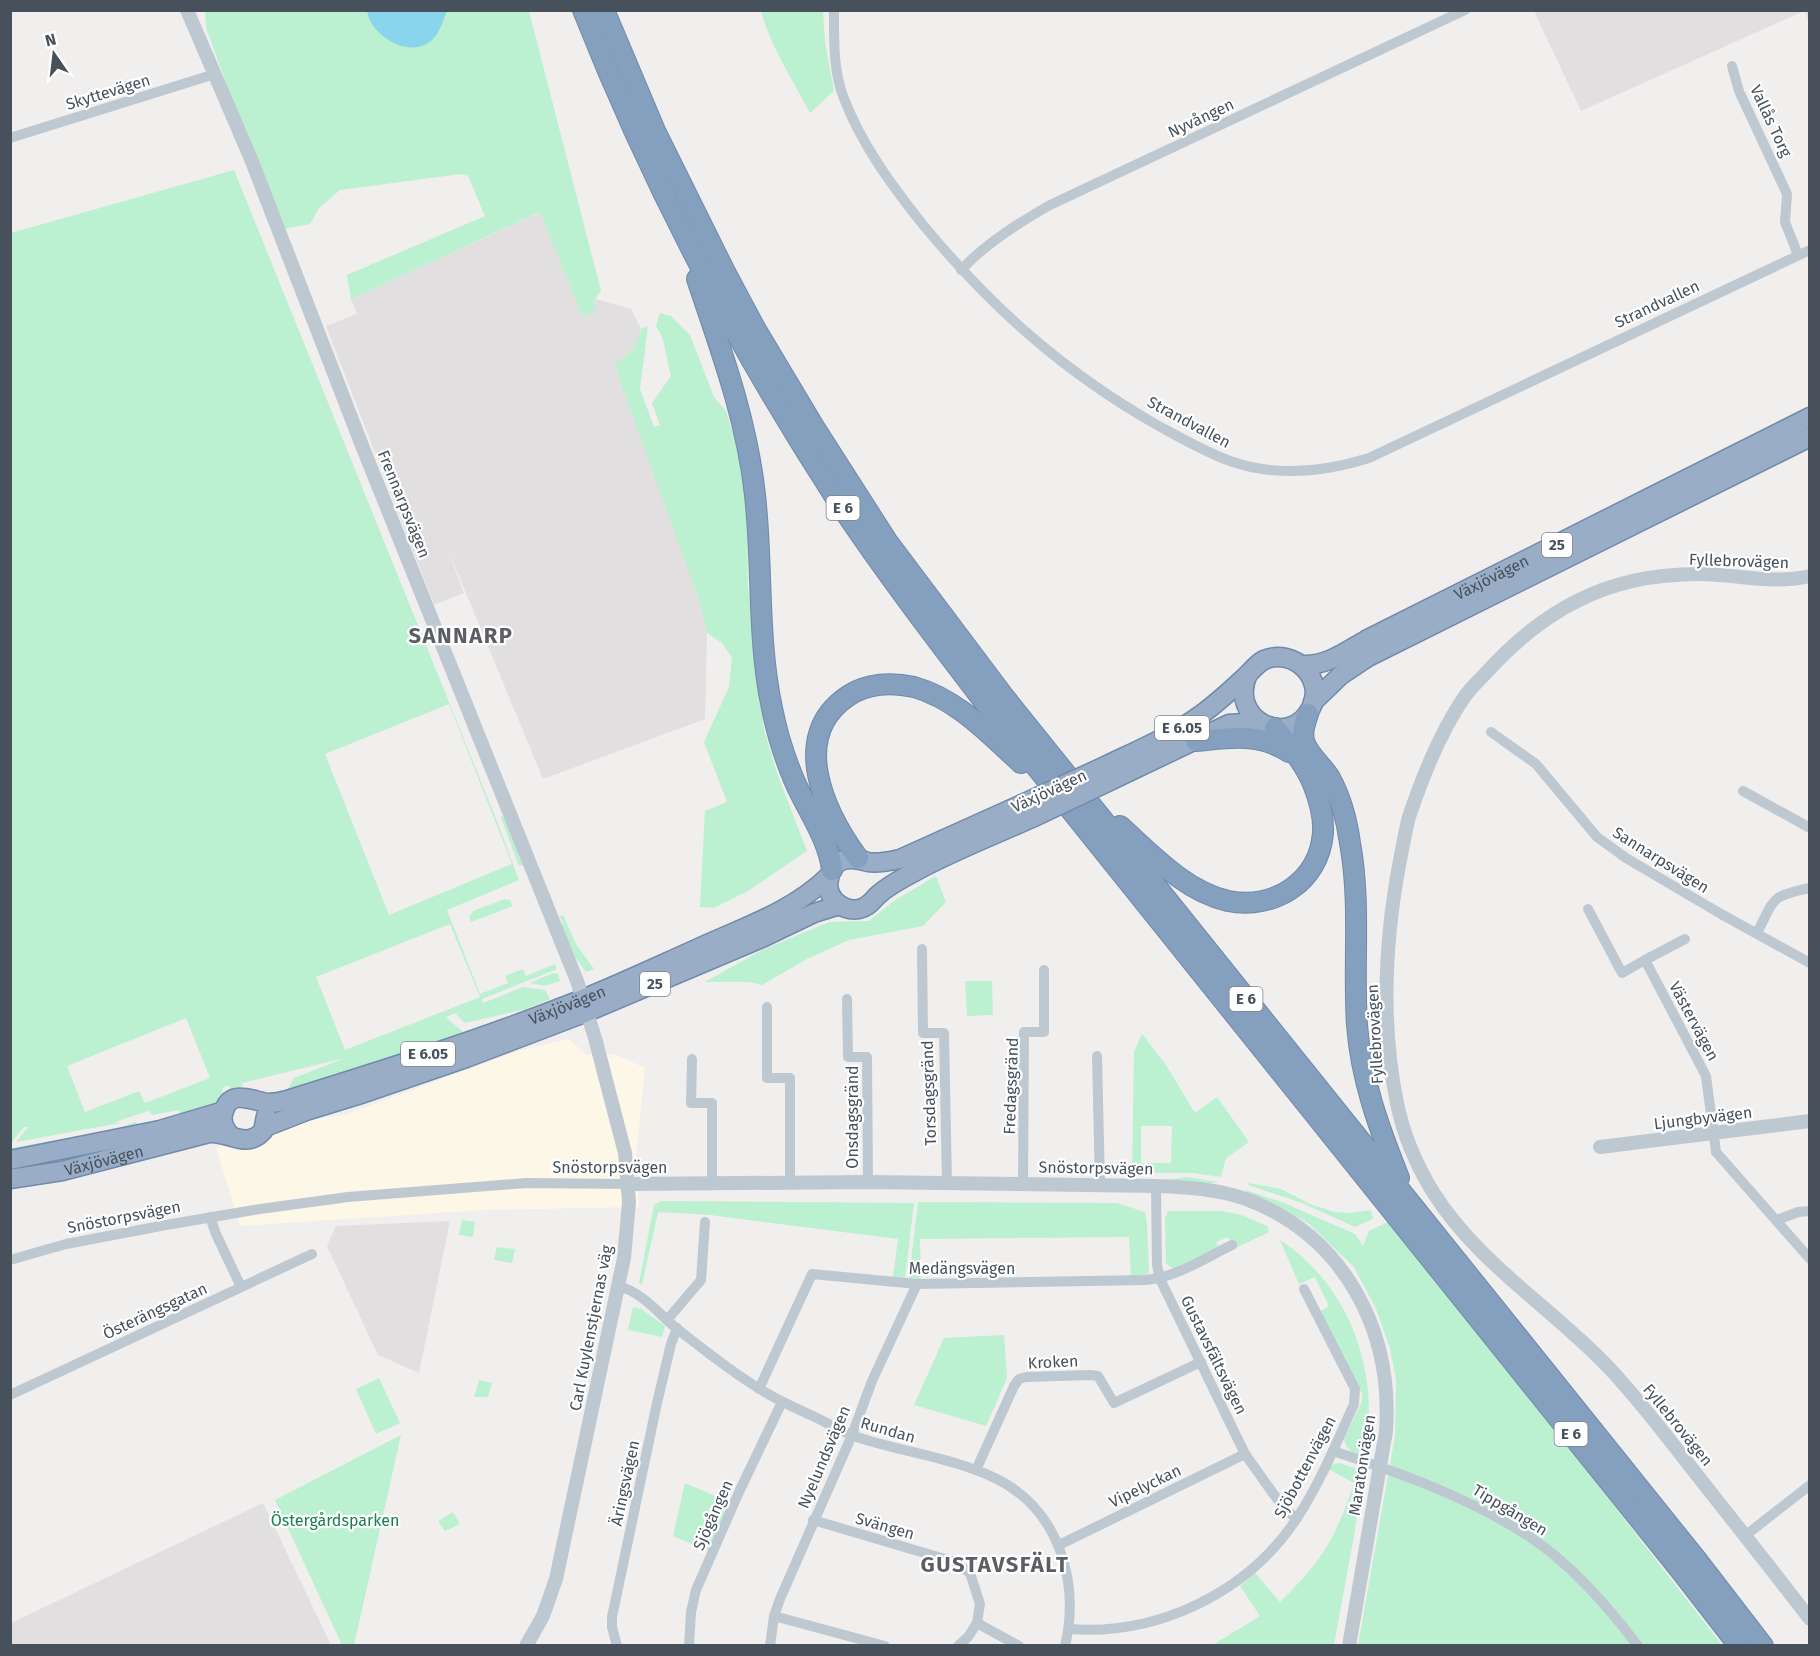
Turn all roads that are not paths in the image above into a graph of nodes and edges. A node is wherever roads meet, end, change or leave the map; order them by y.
1 (187, 10) edge
2 (583, 10) edge
3 (603, 10) edge
4 (834, 10) edge
5 (1465, 10) edge
6 (1732, 66) dead end
7 (215, 74) junction
8 (10, 138) edge
9 (677, 220) junction
10 (1809, 250) edge
11 (1798, 255) junction
12 (961, 270) junction
13 (1809, 417) edge
14 (1809, 437) edge
15 (1809, 576) edge
16 (1302, 665) junction
17 (1248, 674) junction
18 (1311, 708) junction
19 (1267, 725) junction
20 (1491, 732) dead end
21 (1196, 741) junction
22 (1304, 767) junction
23 (1110, 773) junction
24 (1077, 788) junction
25 (1743, 791) dead end
26 (1069, 807) junction
27 (1026, 811) junction
28 (1809, 828) edge
29 (863, 860) junction
30 (830, 873) junction
31 (1809, 888) edge
32 (877, 896) junction
33 (840, 906) junction
34 (1588, 909) dead end
35 (1757, 933) junction
36 (1685, 939) dead end
37 (922, 949) dead end
38 (1645, 960) junction
39 (1809, 963) edge
40 (1044, 970) dead end
41 (848, 999) dead end
42 (585, 1006) junction
43 (767, 1007) dead end
44 (1097, 1056) dead end
45 (692, 1059) dead end
46 (258, 1101) junction
47 (224, 1111) junction
48 (1809, 1121) edge
49 (265, 1127) junction
50 (1713, 1133) junction
51 (231, 1136) junction
52 (1600, 1147) dead end
53 (10, 1160) edge
54 (10, 1179) edge
55 (790, 1182) junction
56 (868, 1182) junction
57 (712, 1183) junction
58 (947, 1183) junction
59 (1023, 1183) junction
60 (629, 1184) junction
61 (1100, 1185) junction
62 (1156, 1186) junction
63 (1215, 1192) joint
64 (1407, 1198) junction
65 (1809, 1211) edge
66 (210, 1217) junction
67 (1777, 1220) junction
68 (705, 1222) dead end
69 (1232, 1245) dead end
70 (312, 1254) dead end
71 (1809, 1259) edge
72 (10, 1260) edge
73 (1160, 1279) junction
74 (916, 1284) junction
75 (618, 1286) junction
76 (241, 1287) junction
77 (1304, 1288) dead end
78 (667, 1320) junction
79 (677, 1328) junction
80 (1201, 1362) junction
81 (759, 1389) junction
82 (10, 1395) edge
83 (782, 1402) junction
84 (852, 1435) junction
85 (1333, 1451) junction
86 (1245, 1454) junction
87 (1379, 1466) junction
88 (976, 1470) junction
89 (1809, 1485) edge
90 (1297, 1518) junction
91 (813, 1520) junction
92 (1746, 1535) junction
93 (1059, 1545) junction
94 (774, 1616) junction
95 (1809, 1619) edge
96 (977, 1623) junction
97 (1069, 1629) junction
98 (526, 1646) edge
99 (617, 1646) edge
100 (689, 1646) edge
101 (770, 1646) edge
102 (885, 1646) edge
103 (958, 1646) edge
104 (1019, 1646) edge
105 (1065, 1646) edge
106 (1349, 1646) edge
107 (1638, 1646) edge
108 (1739, 1646) edge
109 (1763, 1646) edge

1 - 7 street, Frennarpsvägen
2 - 9 highway, E 6
3 - 24 highway, E 6
4 - 12 street, Strandvallen
5 - 12 street, Nyvången
6 - 11 street, Vallås Torg
7 - 8 street, Skyttevägen
7 - 42 street, Frennarpsvägen
9 - 26 highway, E 6
9 - 30 highway
10 - 11 street, Strandvallen
11 - 12 street, Strandvallen
13 - 16 highway, Växjövägen / 25
14 - 18 highway, Växjövägen / 25
15 - 92 street, Fyllebrovägen
16 - 17 highway, Växjövägen
16 - 18 highway
17 - 19 highway
17 - 23 highway, Växjövägen / E 6.05
18 - 19 highway, Växjövägen
18 - 64 highway
19 - 21 highway, Växjövägen / E 6.05
19 - 22 highway
20 - 35 street, Sannarpsvägen
21 - 22 highway
21 - 23 highway, Växjövägen / E 6.05
22 - 24 highway
23 - 27 highway, Växjövägen / E 6.05, bridge
24 - 64 highway, E 6
25 - 28 street
26 - 29 highway
26 - 108 highway, E 6
27 - 29 highway, Växjövägen / E 6.05
27 - 32 highway, Växjövägen
29 - 30 highway, Växjövägen
29 - 32 highway
30 - 33 highway
30 - 42 highway, Växjövägen / E 6.05
31 - 35 street
32 - 33 highway, Växjövägen
33 - 42 highway, Växjövägen / 25
34 - 38 street
35 - 39 street, Sannarpsvägen
36 - 38 street
37 - 58 street, Torsdagsgränd
38 - 50 street, Västervägen
40 - 59 street, Fredagsgränd
41 - 56 street, Onsdagsgränd
42 - 46 highway, Växjövägen / E 6.05
42 - 49 highway, Växjövägen / 25
42 - 60 street, Carl Kuylenstjernas väg
43 - 55 street
44 - 61 street
45 - 57 street
46 - 47 highway, Växjövägen / E 6.05
46 - 49 highway
47 - 51 highway
47 - 53 highway, Växjövägen / E 6.05
48 - 50 street, Ljungbyvägen
49 - 51 highway, Växjövägen
50 - 52 street, Ljungbyvägen
50 - 67 street, Västervägen
51 - 54 highway, Växjövägen
55 - 56 street, Snöstorpsvägen
55 - 57 street, Snöstorpsvägen
56 - 58 street, Snöstorpsvägen
57 - 60 street, Snöstorpsvägen
58 - 59 street, Snöstorpsvägen
59 - 61 street, Snöstorpsvägen
60 - 66 street, Snöstorpsvägen
60 - 75 street, Carl Kuylenstjernas väg
61 - 62 street, Snöstorpsvägen
62 - 63 street, Snöstorpsvägen
62 - 73 street, Gustavsfältsvägen
63 - 87 street, Maratonvägen
64 - 109 highway, E 6
65 - 67 street
66 - 72 street, Snöstorpsvägen
66 - 76 street
67 - 71 street, Västervägen
68 - 78 street
69 - 73 street, Medängsvägen
70 - 76 street, Österängsgatan
73 - 74 street, Medängsvägen
73 - 80 street, Gustavsfältsvägen
74 - 81 street, Medängsvägen
74 - 84 street, Nyelundsvägen
75 - 78 street, Rundan
75 - 98 street, Carl Kuylenstjernas väg
76 - 82 street, Österängsgatan
77 - 85 street, Sjöbottenvägen
78 - 79 street, Rundan
79 - 81 street, Rundan
79 - 99 street, Äringsvägen
80 - 86 street, Gustavsfältsvägen
80 - 88 street, Kroken
81 - 83 street, Rundan
83 - 84 street, Rundan
83 - 100 street, Sjögången
84 - 88 street, Rundan
84 - 91 street, Nyelundsvägen
85 - 87 street, Tippgången
85 - 90 street, Sjöbottenvägen
86 - 90 street, Gustavsfältsvägen
86 - 93 street, Vipelyckan
87 - 106 street, Maratonvägen
87 - 107 street, Tippgången
88 - 93 street, Rundan
89 - 92 street
90 - 97 street, Sjöbottenvägen
91 - 94 street, Nyelundsvägen
91 - 96 street, Svängen
92 - 95 street, Fyllebrovägen
93 - 97 street, Rundan
94 - 101 street, Nyelundsvägen
94 - 102 street
96 - 103 street
96 - 104 street
97 - 105 street, Rundan

